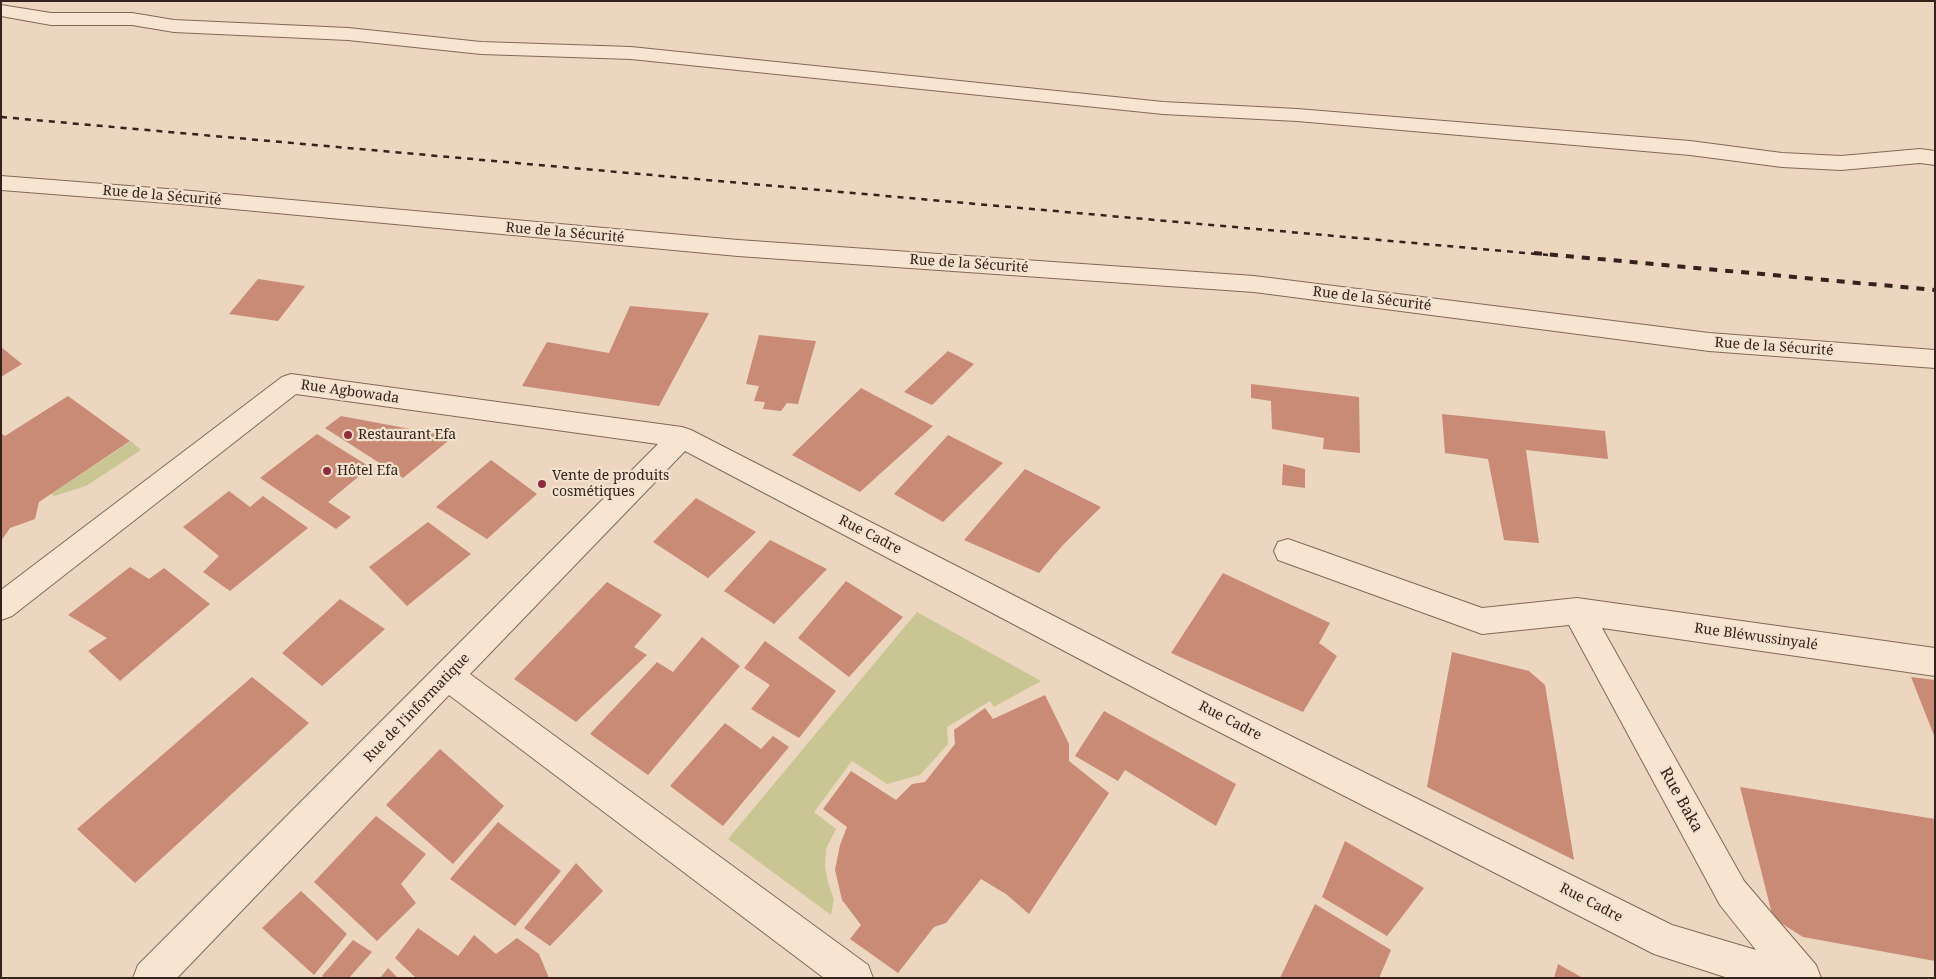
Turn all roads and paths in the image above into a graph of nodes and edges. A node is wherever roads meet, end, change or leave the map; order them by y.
1 (1, 10) edge
2 (1935, 158) edge
3 (1, 183) edge
4 (1935, 359) edge
5 (682, 437) junction
6 (1288, 550) dead end
7 (1, 607) edge
8 (1578, 611) junction
9 (1935, 662) edge
10 (448, 676) junction
11 (164, 973) edge
12 (855, 978) edge
13 (1789, 978) edge
14 (1803, 978) edge

1 - 2 street
3 - 4 street, Rue de la Sécurité
5 - 7 street, Rue Agbowada
5 - 10 street, Rue de l'informatique
5 - 13 street, Rue Cadre
6 - 8 street, Rue Bléwussinyalé
8 - 9 street, Rue Bléwussinyalé
8 - 14 street, Rue Baka
10 - 11 street, Rue de l'informatique
10 - 12 street

